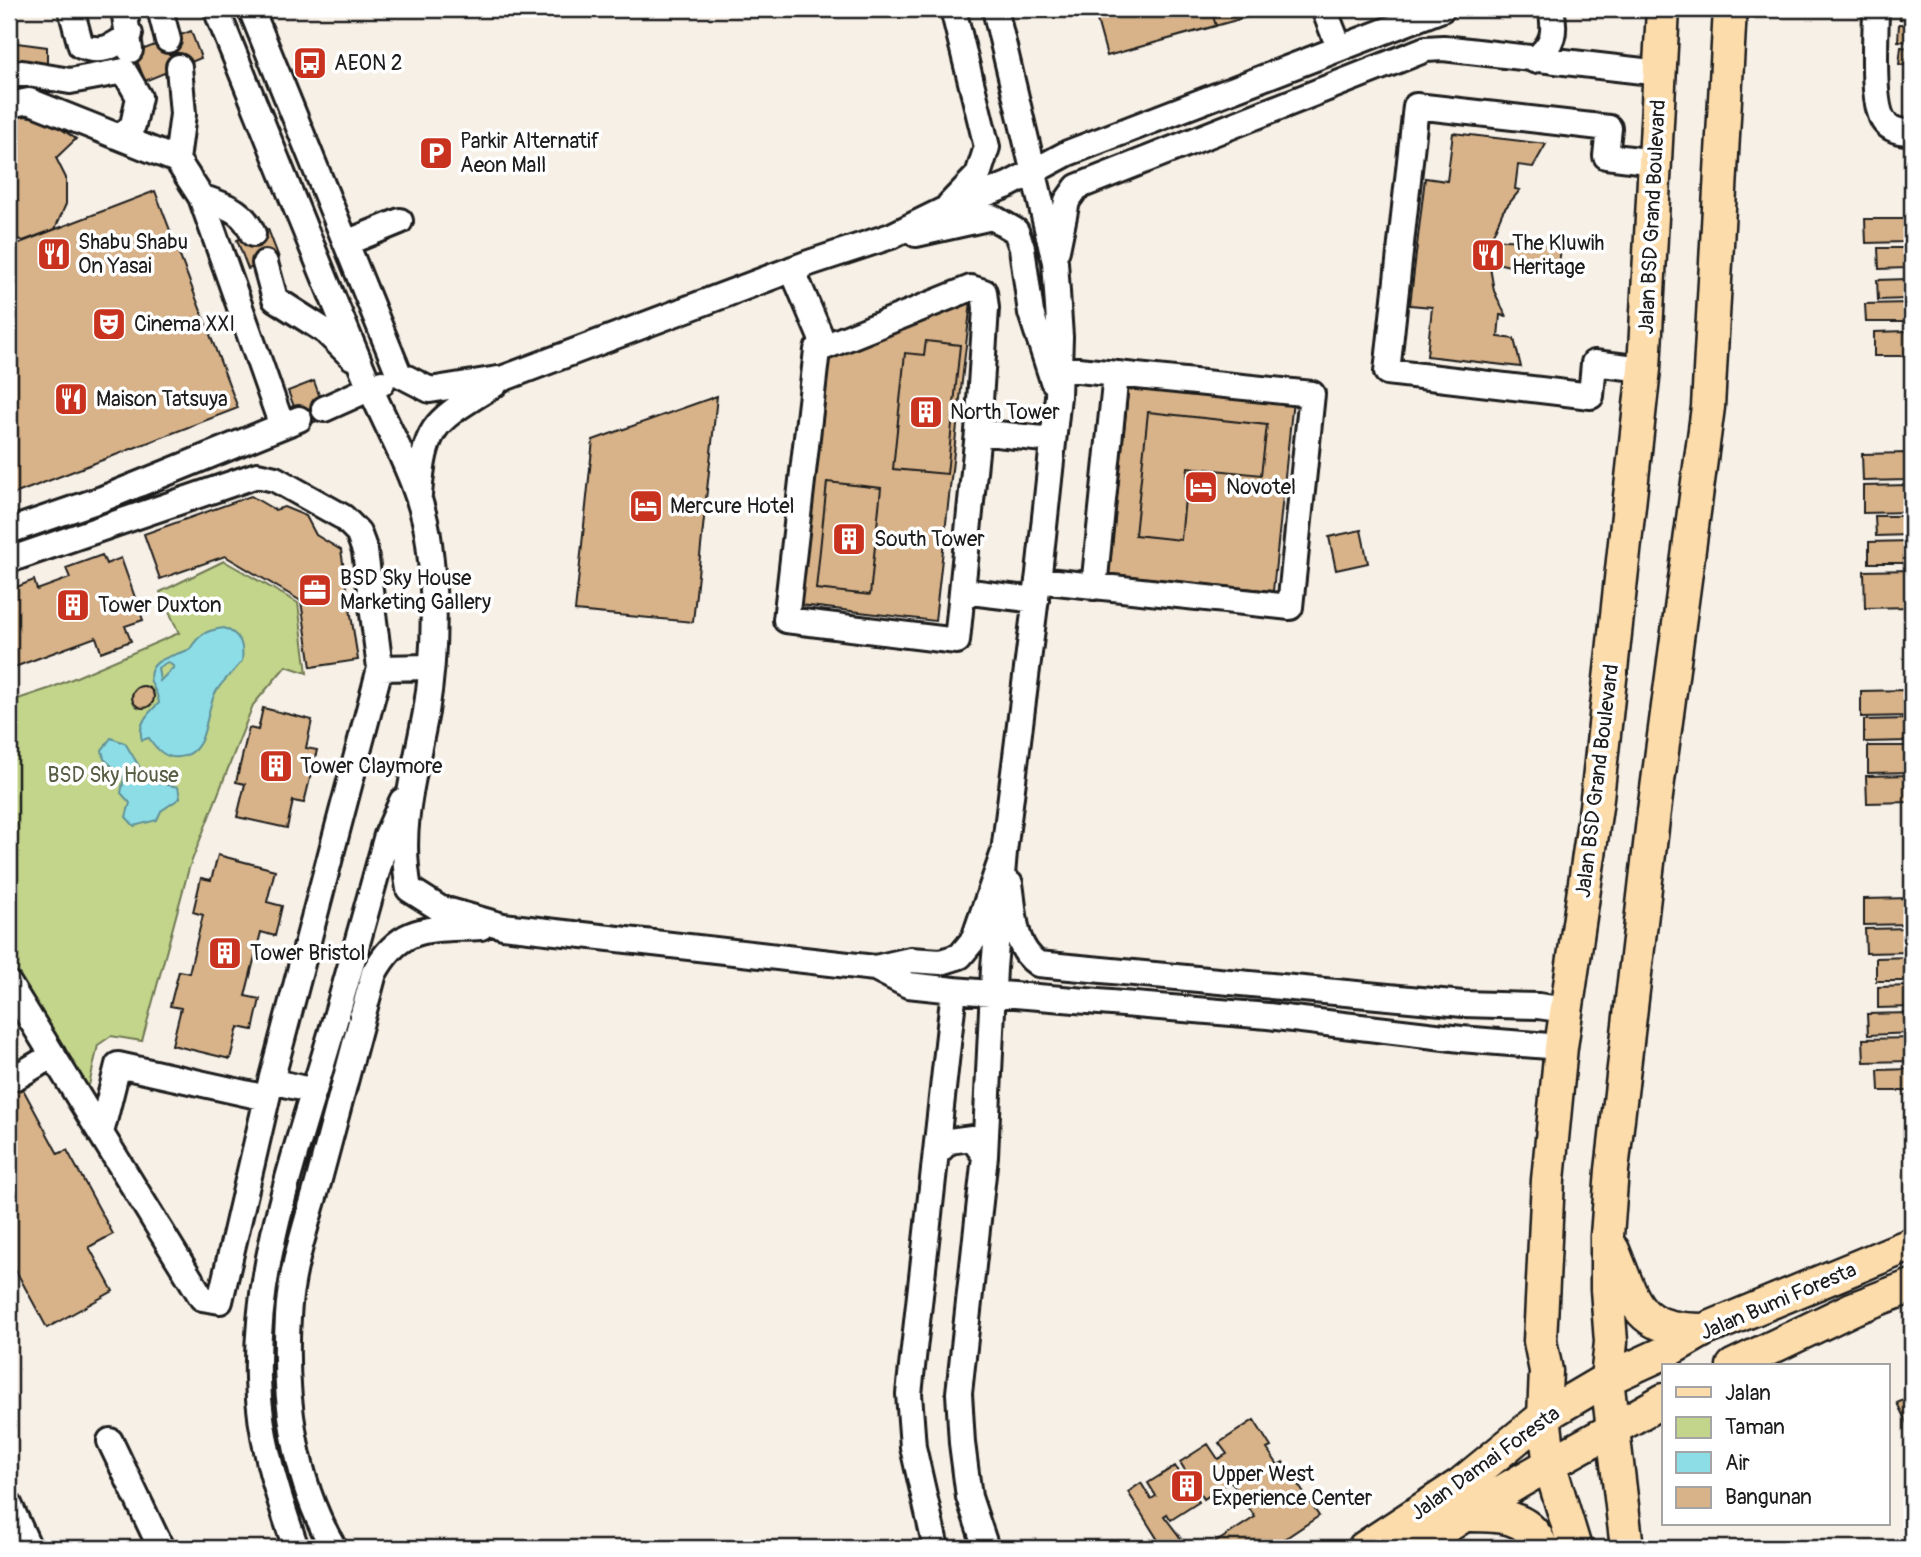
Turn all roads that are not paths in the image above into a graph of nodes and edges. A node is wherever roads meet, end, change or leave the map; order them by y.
1 (71, 9) edge
2 (124, 9) edge
3 (160, 9) edge
4 (216, 9) edge
5 (251, 9) edge
6 (953, 9) edge
7 (995, 9) edge
8 (1324, 9) edge
9 (1442, 9) edge
10 (1551, 9) edge
11 (1662, 9) edge
12 (1730, 9) edge
13 (1876, 9) edge
14 (1406, 15) edge
15 (130, 33) junction
16 (168, 40) dead end
17 (1339, 47) junction
18 (1534, 60) junction
19 (179, 67) dead end
20 (124, 71) junction
21 (1660, 73) junction
22 (9, 76) edge
23 (9, 105) edge
24 (1912, 132) edge
25 (122, 136) junction
26 (177, 160) junction
27 (1655, 162) junction
28 (1035, 170) junction
29 (201, 197) junction
30 (944, 210) junction
31 (400, 221) dead end
32 (253, 234) dead end
33 (891, 236) junction
34 (346, 243) junction
35 (1055, 262) junction
36 (265, 263) dead end
37 (793, 269) junction
38 (825, 346) junction
39 (360, 365) junction
40 (1059, 368) junction
41 (1644, 369) junction
42 (398, 374) junction
43 (1116, 374) junction
44 (504, 378) junction
45 (370, 389) junction
46 (1058, 396) junction
47 (324, 409) dead end
48 (978, 432) junction
49 (1053, 440) junction
50 (418, 500) junction
51 (9, 531) edge
52 (9, 560) edge
53 (1094, 587) junction
54 (1037, 590) junction
55 (962, 591) junction
56 (430, 667) junction
57 (380, 668) junction
58 (411, 782) junction
59 (1004, 852) junction
60 (503, 926) junction
61 (875, 968) junction
62 (362, 969) junction
63 (9, 984) edge
64 (954, 990) junction
65 (993, 992) junction
66 (1463, 1004) junction
67 (1567, 1010) junction
68 (1461, 1039) junction
69 (1562, 1047) junction
70 (53, 1055) junction
71 (16, 1077) dead end
72 (314, 1091) junction
73 (267, 1099) junction
74 (303, 1128) junction
75 (101, 1133) junction
76 (938, 1152) junction
77 (985, 1156) junction
78 (1607, 1236) junction
79 (1912, 1244) edge
80 (1912, 1286) edge
81 (1704, 1330) junction
82 (1736, 1364) edge
83 (1607, 1378) junction
84 (1662, 1402) edge
85 (1544, 1416) junction
86 (1612, 1430) junction
87 (110, 1441) dead end
88 (1550, 1466) junction
89 (9, 1504) edge
90 (1461, 1515) junction
91 (29, 1548) edge
92 (160, 1548) edge
93 (296, 1548) edge
94 (334, 1548) edge
95 (936, 1548) edge
96 (986, 1548) edge
97 (1364, 1548) edge
98 (1416, 1548) edge
99 (1542, 1548) edge
100 (1575, 1548) edge
101 (1627, 1548) edge

1 - 15 street
2 - 15 street
3 - 16 street
4 - 39 street
5 - 34 street
6 - 30 street
7 - 28 street
8 - 17 street
9 - 14 street
10 - 18 street
11 - 21 main road, Jalan BSD Grand Boulevard
12 - 78 main road
13 - 24 street
14 - 17 street
15 - 20 street
17 - 28 street
18 - 21 street
18 - 35 street
19 - 26 street
20 - 22 street
20 - 25 street
21 - 27 main road, Jalan BSD Grand Boulevard
23 - 25 street
25 - 26 street
26 - 29 street
27 - 41 main road, Jalan BSD Grand Boulevard
27 - 41 street
28 - 30 street
28 - 35 street
29 - 32 street
29 - 51 street
30 - 33 street
31 - 34 street
33 - 37 street
33 - 46 street
34 - 42 street
35 - 40 street
36 - 39 street
37 - 38 street
37 - 44 street
38 - 48 street
38 - 55 street
39 - 45 street
40 - 43 street
40 - 46 street
41 - 67 main road, Jalan BSD Grand Boulevard
42 - 44 street
42 - 45 street
43 - 53 street
43 - 53 street
44 - 50 street
45 - 47 street
45 - 50 street
46 - 49 street
48 - 49 street
48 - 55 street
49 - 54 street
50 - 56 street
52 - 57 street
53 - 54 street
54 - 55 street
54 - 59 street
56 - 57 street
56 - 58 street
57 - 73 street
58 - 60 street
58 - 62 street
59 - 61 street
59 - 65 street
59 - 66 street
60 - 61 street
60 - 62 street
61 - 64 street
62 - 72 street
62 - 94 street
63 - 70 street
64 - 65 street
64 - 76 street
65 - 68 street
65 - 77 street
66 - 67 street
66 - 68 street
67 - 69 main road, Jalan BSD Grand Boulevard
68 - 69 street
69 - 85 main road, Jalan BSD Grand Boulevard
70 - 71 street
70 - 75 street
72 - 73 street
72 - 74 street
73 - 74 street
73 - 75 street
73 - 75 street
74 - 93 street
76 - 77 street
76 - 95 street
77 - 96 street
78 - 81 main road
78 - 83 main road
79 - 81 main road, Jalan Bumi Foresta
80 - 82 main road, Jalan Bumi Foresta
81 - 83 main road, Jalan Bumi Foresta
83 - 85 main road, Jalan Damai Foresta
83 - 86 main road
84 - 86 main road
85 - 88 main road, Jalan BSD Grand Boulevard
85 - 97 main road, Jalan Damai Foresta
86 - 88 main road, Jalan Damai Foresta
86 - 101 main road
87 - 92 street
88 - 90 main road, Jalan Damai Foresta
88 - 100 main road, Jalan BSD Grand Boulevard
89 - 91 street
90 - 98 main road, Jalan Damai Foresta
90 - 99 main road

